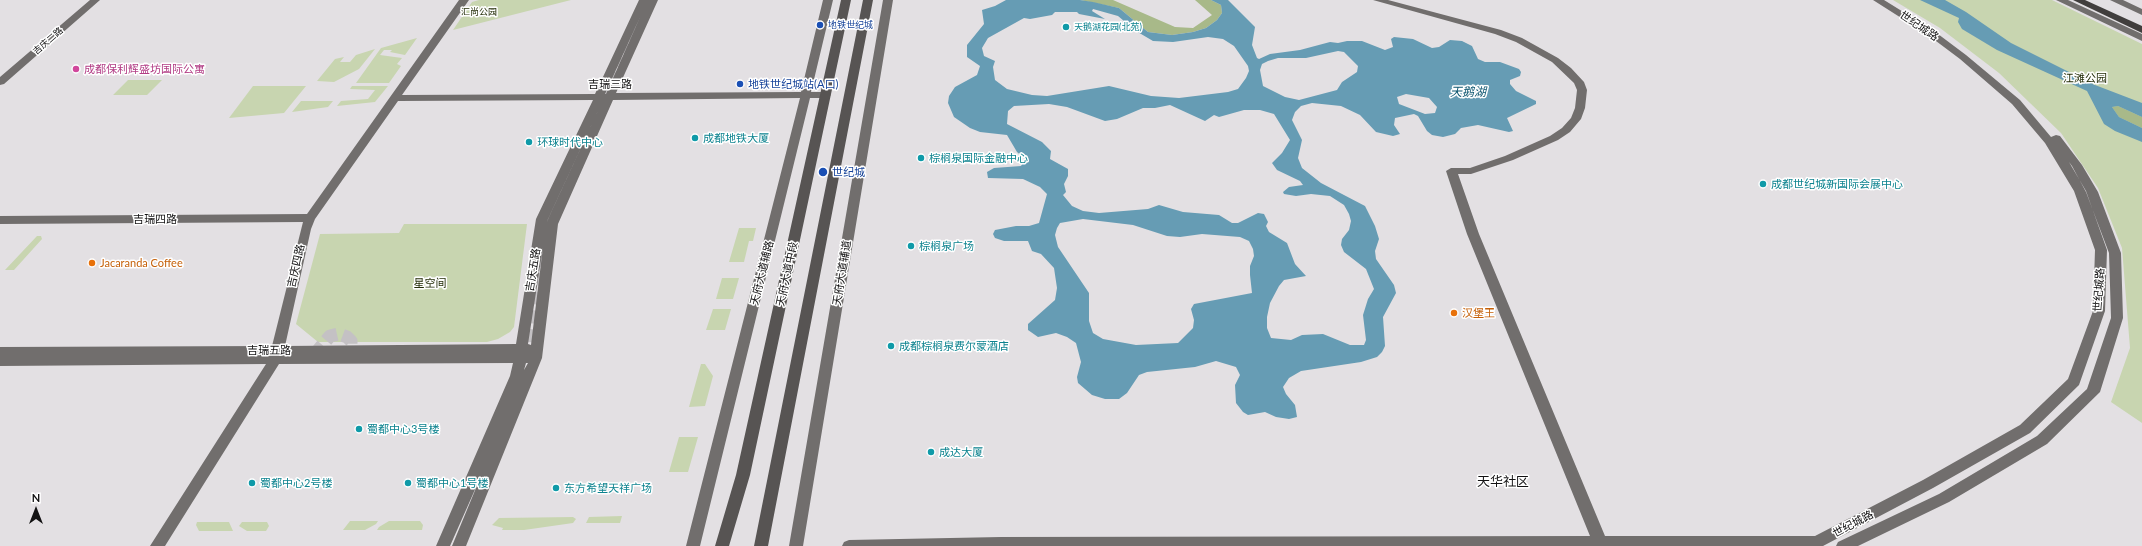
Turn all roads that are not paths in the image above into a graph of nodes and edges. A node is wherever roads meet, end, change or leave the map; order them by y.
1 (95, 0) edge
2 (464, 0) edge
3 (644, 0) edge
4 (653, 0) edge
5 (828, 0) edge
6 (846, 0) edge
7 (868, 0) edge
8 (888, 0) edge
9 (1378, 0) edge
10 (1878, 0) edge
11 (1888, 0) edge
12 (2061, 0) edge
13 (2078, 0) edge
14 (2092, 0) edge
15 (2115, 0) edge
16 (2142, 12) edge
17 (2142, 23) edge
18 (2142, 30) edge
19 (2142, 38) edge
20 (0, 82) edge
21 (806, 92) junction
22 (826, 92) junction
23 (606, 93) junction
24 (397, 94) junction
25 (310, 218) junction
26 (0, 220) edge
27 (0, 352) edge
28 (521, 354) junction
29 (537, 354) junction
30 (276, 355) junction
31 (0, 361) edge
32 (1601, 544) edge
33 (1812, 544) edge
34 (1157, 545) edge
35 (1173, 545) edge
36 (157, 546) edge
37 (443, 546) edge
38 (459, 546) edge
39 (693, 546) edge
40 (722, 546) edge
41 (761, 546) edge
42 (796, 546) edge
43 (849, 546) edge
44 (1843, 546) edge

1 - 20 street, 吉庆二路
2 - 24 street, 吉庆四路
3 - 23 street, 吉庆五路
4 - 23 street, 吉庆五路
5 - 21 street, 天府大道辅路
6 - 22 main road, 天府大道中段
7 - 41 main road
8 - 42 street, 天府大道辅道
9 - 32 street
10 - 33 street, 世纪城路
11 - 44 street, 世纪城路
12 - 19 street
13 - 18 highway
14 - 17 highway
15 - 16 street
21 - 22 street, 吉瑞三路
21 - 23 street, 吉瑞三路
21 - 39 street, 天府大道辅路
22 - 40 main road, 天府大道中段
23 - 24 street, 吉瑞三路
23 - 28 street, 吉庆五路
23 - 29 street, 吉庆五路
24 - 25 street, 吉庆四路
25 - 26 street, 吉瑞四路
25 - 30 street, 吉庆四路
27 - 30 street, 吉瑞五路
28 - 29 street, 吉瑞五路
28 - 30 street, 吉瑞五路
28 - 30 street, 吉瑞五路
28 - 37 street, 吉庆五路
29 - 38 street, 吉庆五路
30 - 31 street, 吉瑞五路
30 - 36 street, 吉庆四路
32 - 33 street, 世纪城路
32 - 35 street, 世纪城路
34 - 35 street, 世纪城路
34 - 43 street, 世纪城路

